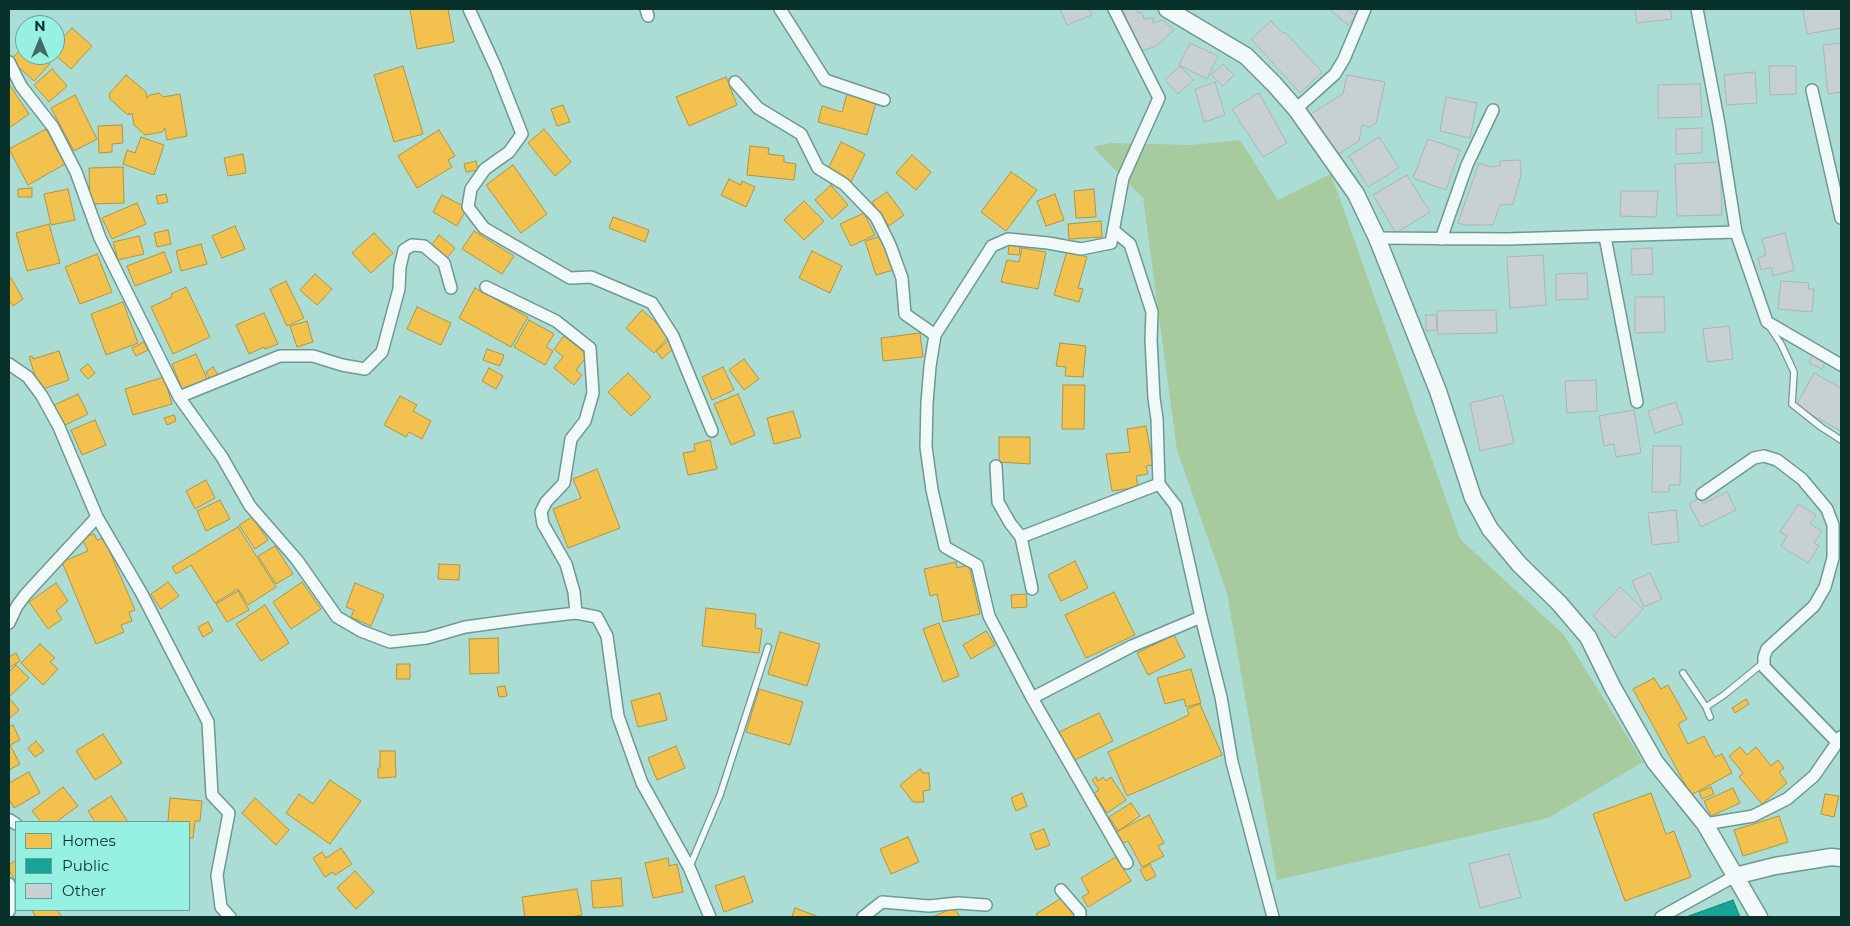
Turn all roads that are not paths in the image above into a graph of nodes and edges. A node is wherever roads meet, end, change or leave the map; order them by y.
1 (470, 9) edge
2 (780, 9) edge
3 (1114, 9) edge
4 (1365, 9) edge
5 (1697, 9) edge
6 (1175, 11) edge
7 (9, 62) edge
8 (735, 82) dead end
9 (1812, 90) dead end
10 (884, 100) dead end
11 (1296, 109) junction
12 (1493, 110) dead end
13 (1841, 218) edge
14 (1114, 231) junction
15 (1736, 232) junction
16 (1605, 237) junction
17 (1377, 238) junction
18 (1441, 239) junction
19 (486, 287) dead end
20 (451, 288) dead end
21 (1767, 322) junction
22 (935, 335) junction
23 (9, 364) edge
24 (1841, 365) edge
25 (180, 397) junction
26 (1637, 402) dead end
27 (712, 431) dead end
28 (1841, 440) edge
29 (996, 466) dead end
30 (1159, 484) junction
31 (1702, 494) dead end
32 (97, 517) junction
33 (1022, 537) junction
34 (1032, 589) dead end
35 (576, 613) junction
36 (1201, 617) junction
37 (9, 623) edge
38 (768, 647) dead end
39 (1764, 662) junction
40 (1683, 673) dead end
41 (1032, 698) junction
42 (1706, 707) junction
43 (1710, 717) dead end
44 (1840, 740) edge
45 (1705, 824) junction
46 (1841, 858) edge
47 (1127, 863) dead end
48 (689, 867) junction
49 (1735, 876) junction
50 (9, 884) edge
51 (1061, 890) dead end
52 (986, 905) dead end
53 (9, 912) edge
54 (230, 917) edge
55 (710, 917) edge
56 (863, 917) edge
57 (1080, 917) edge
58 (1273, 917) edge
59 (1661, 917) edge
60 (1759, 917) edge

1 - 27 street
2 - 10 street
3 - 14 street
4 - 11 street
5 - 15 street
6 - 11 street
7 - 25 street
8 - 22 street
9 - 13 street
11 - 17 street
12 - 18 street
14 - 22 street
14 - 30 street
15 - 16 street
15 - 21 street
16 - 18 street
16 - 26 street
17 - 18 street
17 - 45 street
19 - 35 street
20 - 25 street
21 - 24 street
21 - 28 lane
22 - 41 street
23 - 32 street
25 - 35 street
29 - 33 street
30 - 33 street
30 - 36 street
31 - 39 street
32 - 37 street
32 - 54 street
33 - 34 street
35 - 48 street
36 - 41 street
36 - 58 street
38 - 48 lane
39 - 42 lane
39 - 44 street
40 - 42 lane
41 - 47 street
42 - 43 lane
44 - 45 street
45 - 49 street
46 - 49 street
48 - 55 street
49 - 59 street
49 - 60 street
50 - 53 street
51 - 57 street
52 - 56 street

